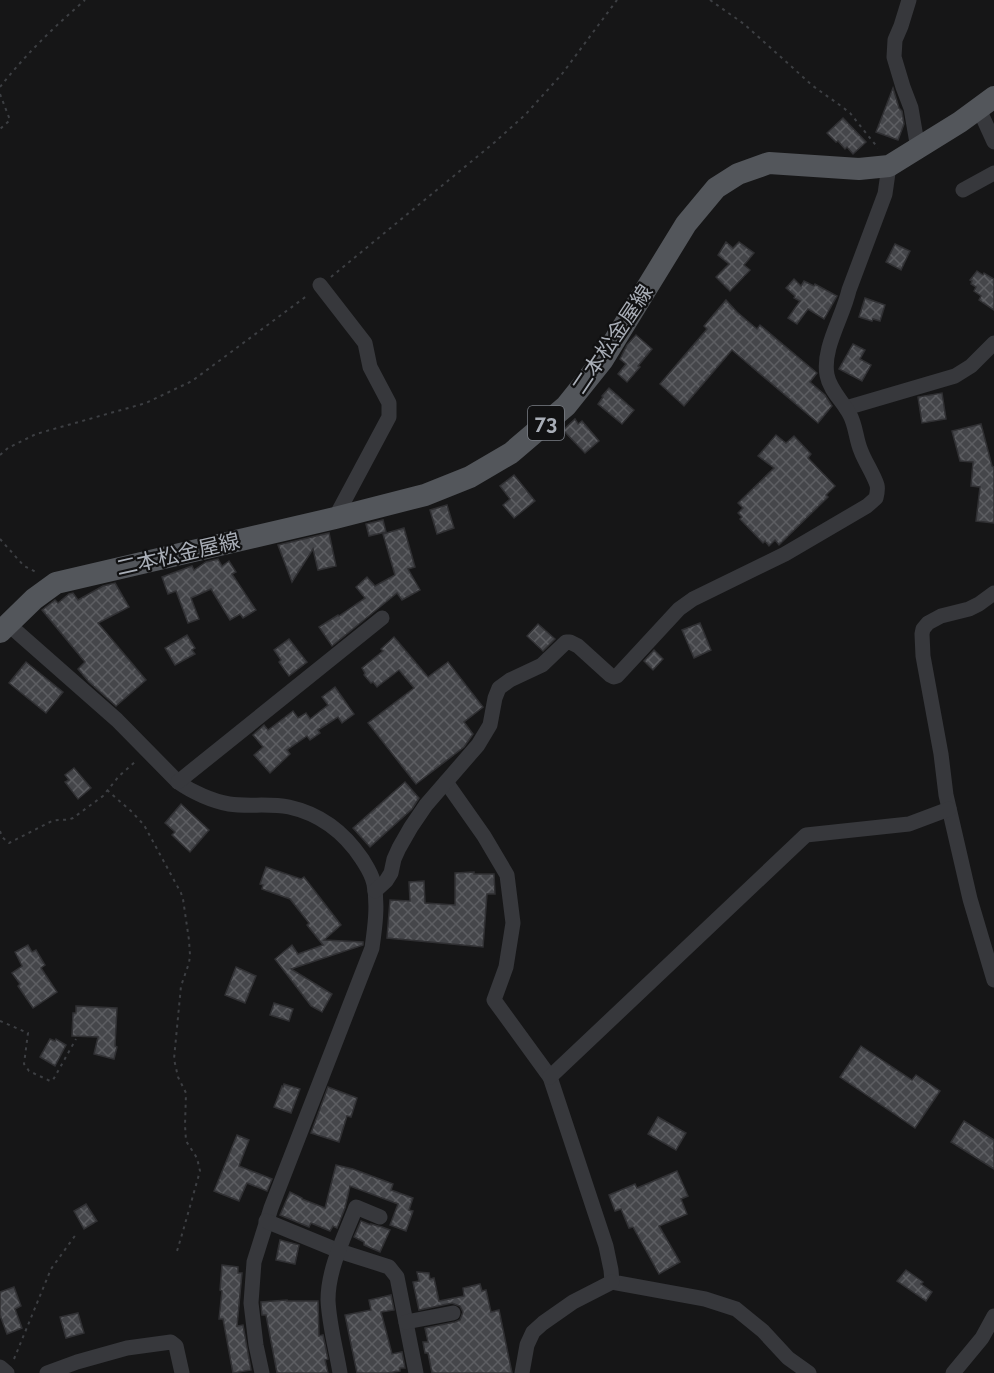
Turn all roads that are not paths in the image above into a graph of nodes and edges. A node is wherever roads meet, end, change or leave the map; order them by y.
1 (909, 0) edge
2 (987, 103) edge
3 (994, 142) edge
4 (918, 149) junction
5 (889, 166) junction
6 (994, 172) edge
7 (963, 190) dead end
8 (320, 285) road end
9 (994, 343) edge
10 (846, 408) junction
11 (335, 518) junction
12 (994, 593) edge
13 (382, 618) dead end
14 (4, 628) edge
15 (178, 782) junction
16 (446, 782) junction
17 (950, 809) junction
18 (375, 891) junction
19 (994, 980) edge
20 (550, 1077) junction
21 (380, 1217) dead end
22 (266, 1221) junction
23 (339, 1251) junction
24 (612, 1282) junction
25 (453, 1313) dead end
26 (994, 1316) edge
27 (406, 1322) junction
28 (48, 1373) edge
29 (182, 1373) edge
30 (262, 1373) edge
31 (340, 1373) edge
32 (416, 1373) edge
33 (522, 1373) edge
34 (809, 1373) edge
35 (953, 1373) edge

1 - 4 street
2 - 3 street
2 - 4 main road, 二本松金屋線 / 73
4 - 5 main road, 二本松金屋線 / 73
5 - 10 street
5 - 11 main road, 二本松金屋線 / 73
6 - 7 street
8 - 11 street
9 - 10 street
10 - 16 street
11 - 14 main road, 二本松金屋線 / 73
12 - 17 street
13 - 15 street
14 - 15 street
15 - 18 street
16 - 18 street
16 - 20 street
17 - 19 street
17 - 20 street
18 - 22 street
20 - 24 street
21 - 23 street
22 - 23 street
22 - 30 street
23 - 27 street
23 - 31 street
24 - 33 street
24 - 34 street
25 - 27 street
26 - 35 street
27 - 32 street
28 - 29 street

